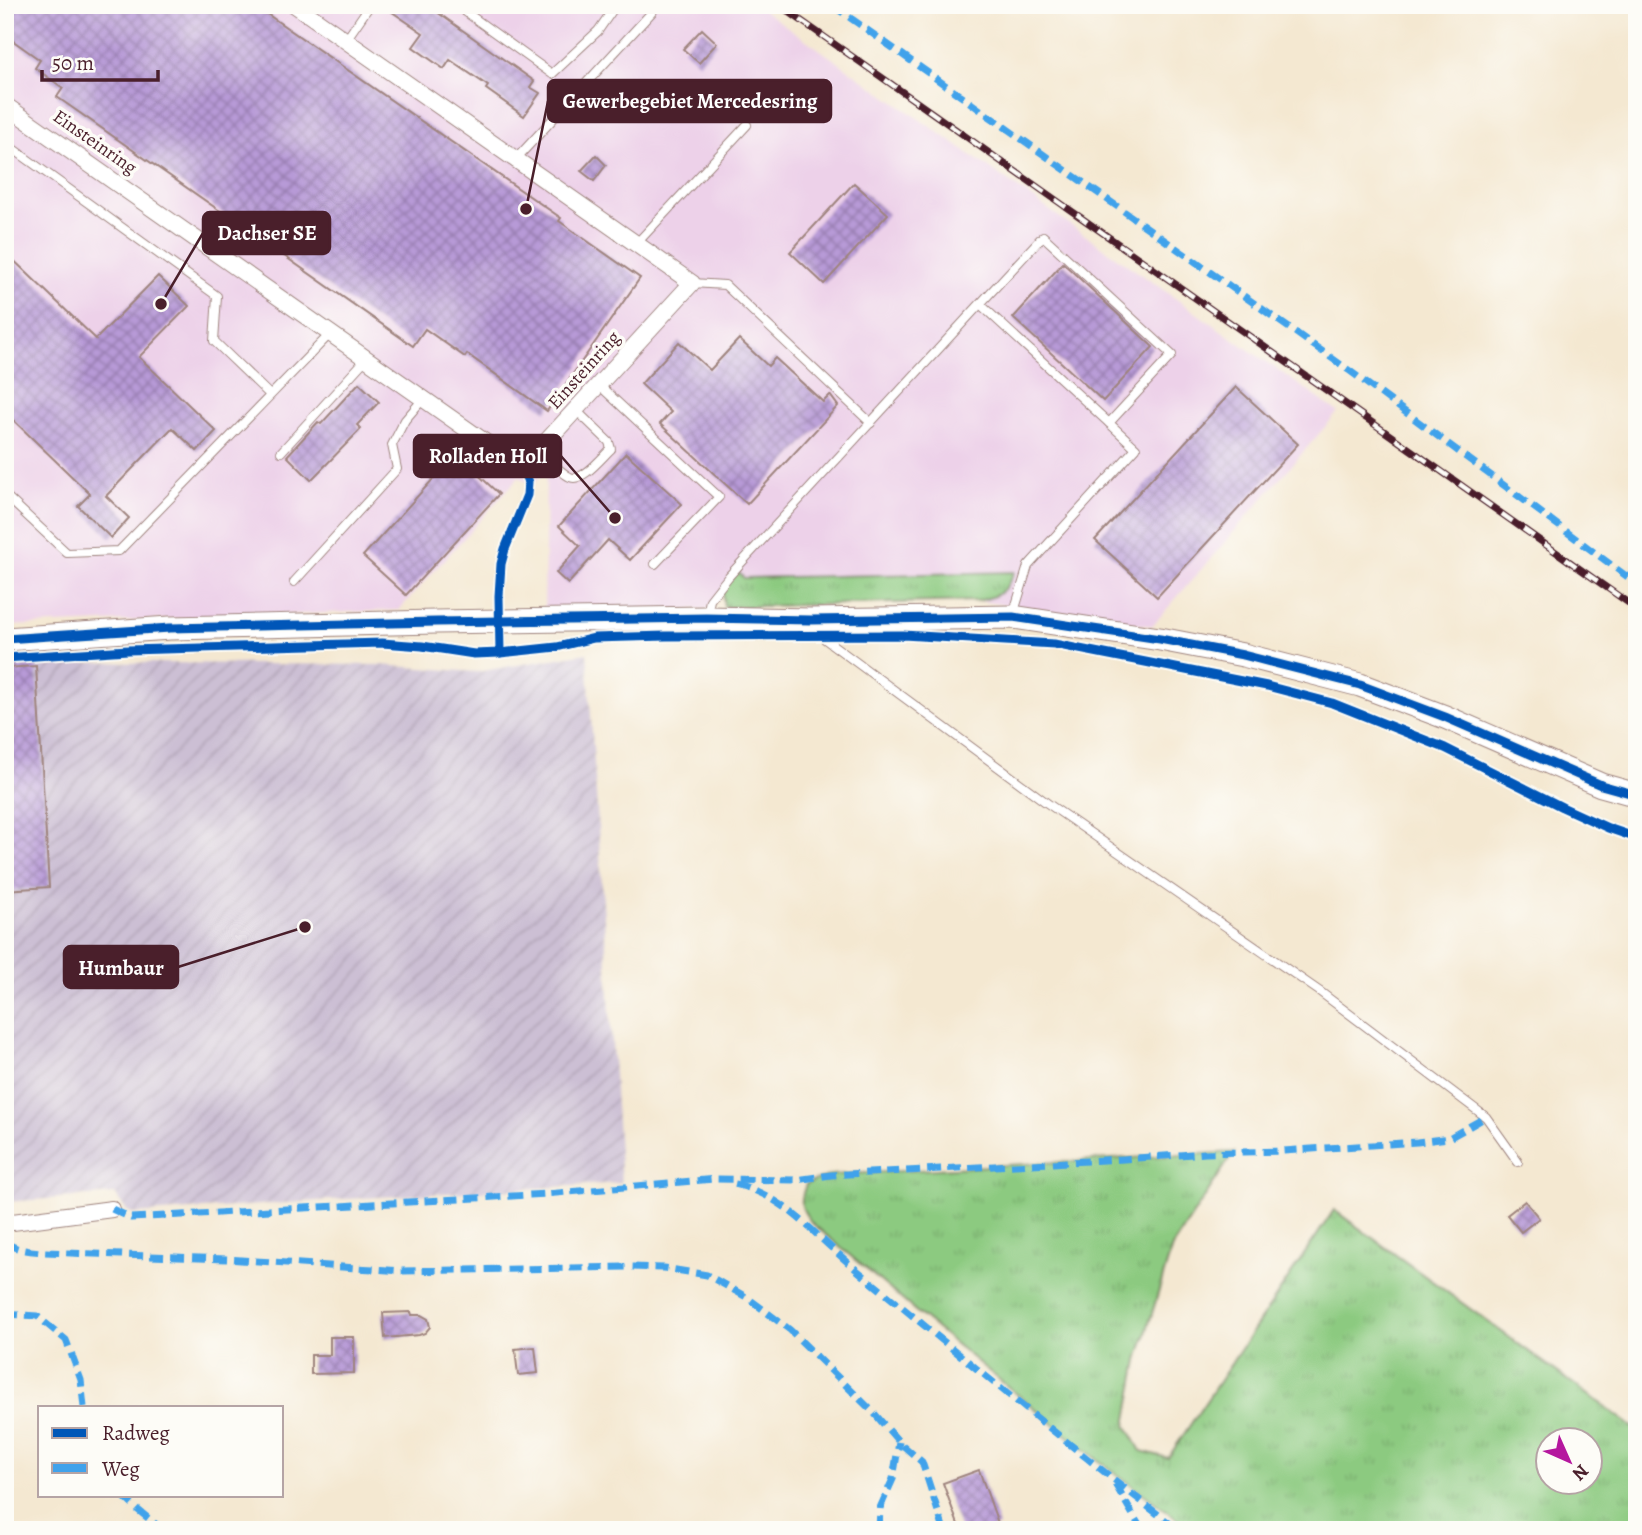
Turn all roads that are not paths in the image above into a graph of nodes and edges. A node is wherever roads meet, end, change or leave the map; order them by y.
1 (295, 5) edge
2 (370, 5) edge
3 (456, 5) edge
4 (616, 5) edge
5 (653, 11) dead end
6 (345, 40) junction
7 (5, 105) edge
8 (747, 125) dead end
9 (5, 143) edge
10 (516, 160) junction
11 (636, 244) junction
12 (692, 283) junction
13 (980, 304) junction
14 (330, 334) junction
15 (366, 359) junction
16 (598, 385) junction
17 (270, 395) junction
18 (423, 399) junction
19 (576, 410) junction
20 (870, 423) junction
21 (1109, 423) junction
22 (538, 450) junction
23 (281, 452) dead end
24 (5, 495) edge
25 (655, 564) dead end
26 (294, 582) dead end
27 (1013, 617) junction
28 (706, 618) junction
29 (811, 620) junction
30 (5, 639) edge
31 (1637, 795) edge
32 (1518, 1162) dead end
33 (112, 1209) dead end
34 (5, 1223) edge

1 - 6 street
2 - 6 lane
3 - 4 lane
5 - 10 lane
6 - 10 street
7 - 14 street, Einsteinring
8 - 11 lane
9 - 17 lane
10 - 11 street
11 - 12 street
12 - 16 street, Einsteinring
12 - 20 lane
13 - 20 lane
13 - 21 lane
13 - 21 lane
14 - 15 street, Einsteinring
14 - 17 lane
15 - 18 street, Einsteinring
15 - 23 lane
16 - 19 street, Einsteinring
16 - 25 lane
17 - 24 lane
18 - 22 street, Einsteinring
18 - 26 lane
19 - 22 street, Einsteinring
19 - 22 lane
20 - 28 lane
21 - 27 lane
27 - 29 street
27 - 31 street
28 - 29 street
28 - 30 street
29 - 32 lane
33 - 34 street

